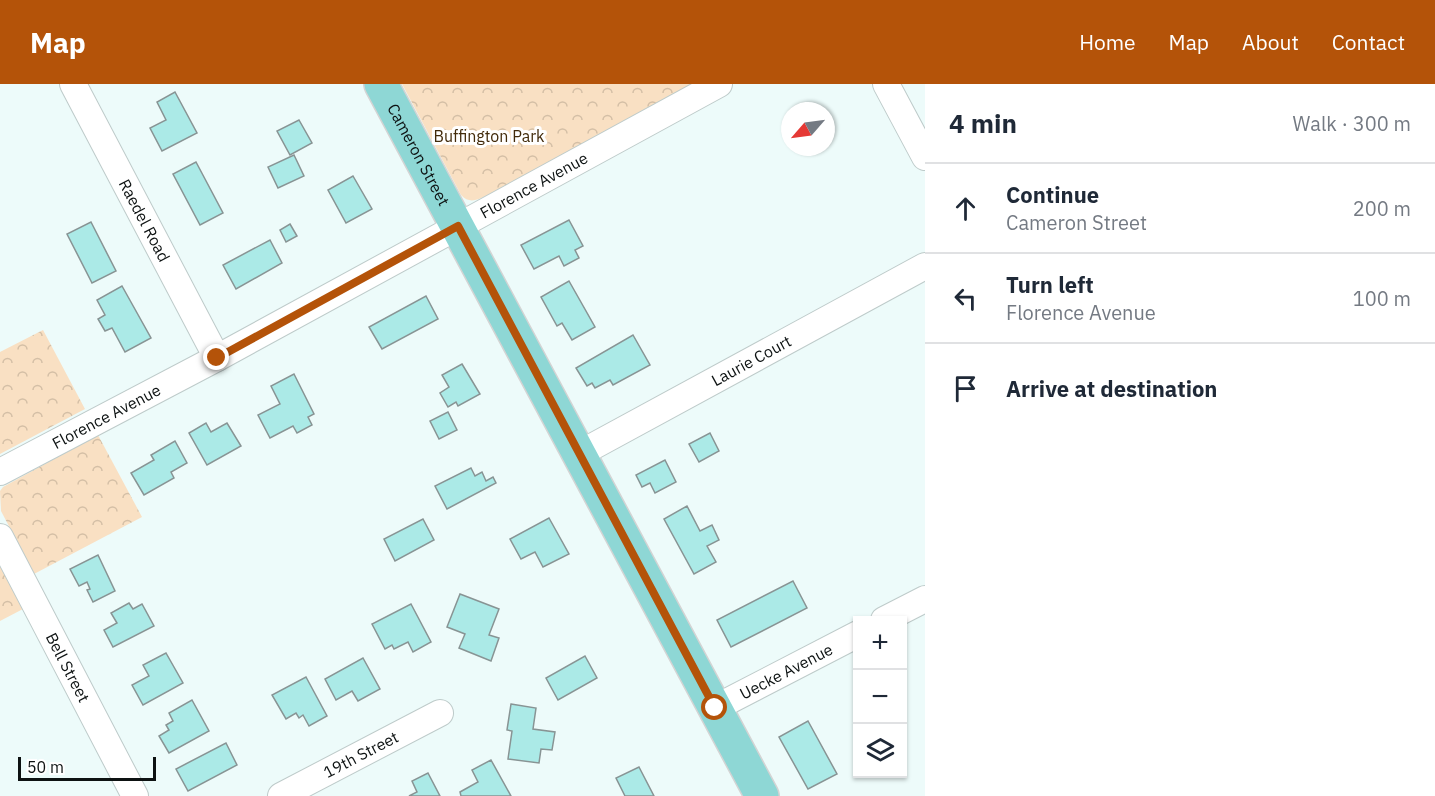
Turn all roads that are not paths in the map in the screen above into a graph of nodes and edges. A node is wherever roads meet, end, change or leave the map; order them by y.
1 (73, 84) edge
2 (381, 84) edge
3 (719, 84) edge
4 (886, 84) edge
5 (925, 157) edge
6 (458, 226) junction
7 (925, 266) edge
8 (217, 358) junction
9 (579, 453) junction
10 (0, 472) edge
11 (0, 537) edge
12 (925, 599) edge
13 (893, 616) edge
14 (853, 637) edge
15 (715, 708) junction
16 (440, 713) dead end
17 (135, 796) edge
18 (281, 796) edge
19 (762, 796) edge

1 - 8 street, Raedel Road
2 - 6 main road, Cameron Street
3 - 6 street, Florence Avenue
4 - 5 street
6 - 8 street, Florence Avenue
6 - 9 main road, Cameron Street
7 - 9 street, Laurie Court
8 - 10 street, Florence Avenue
9 - 15 main road, Cameron Street
11 - 17 street, Bell Street
12 - 13 street
14 - 15 street, Uecke Avenue
15 - 19 main road, Cameron Street
16 - 18 street, 19th Street

